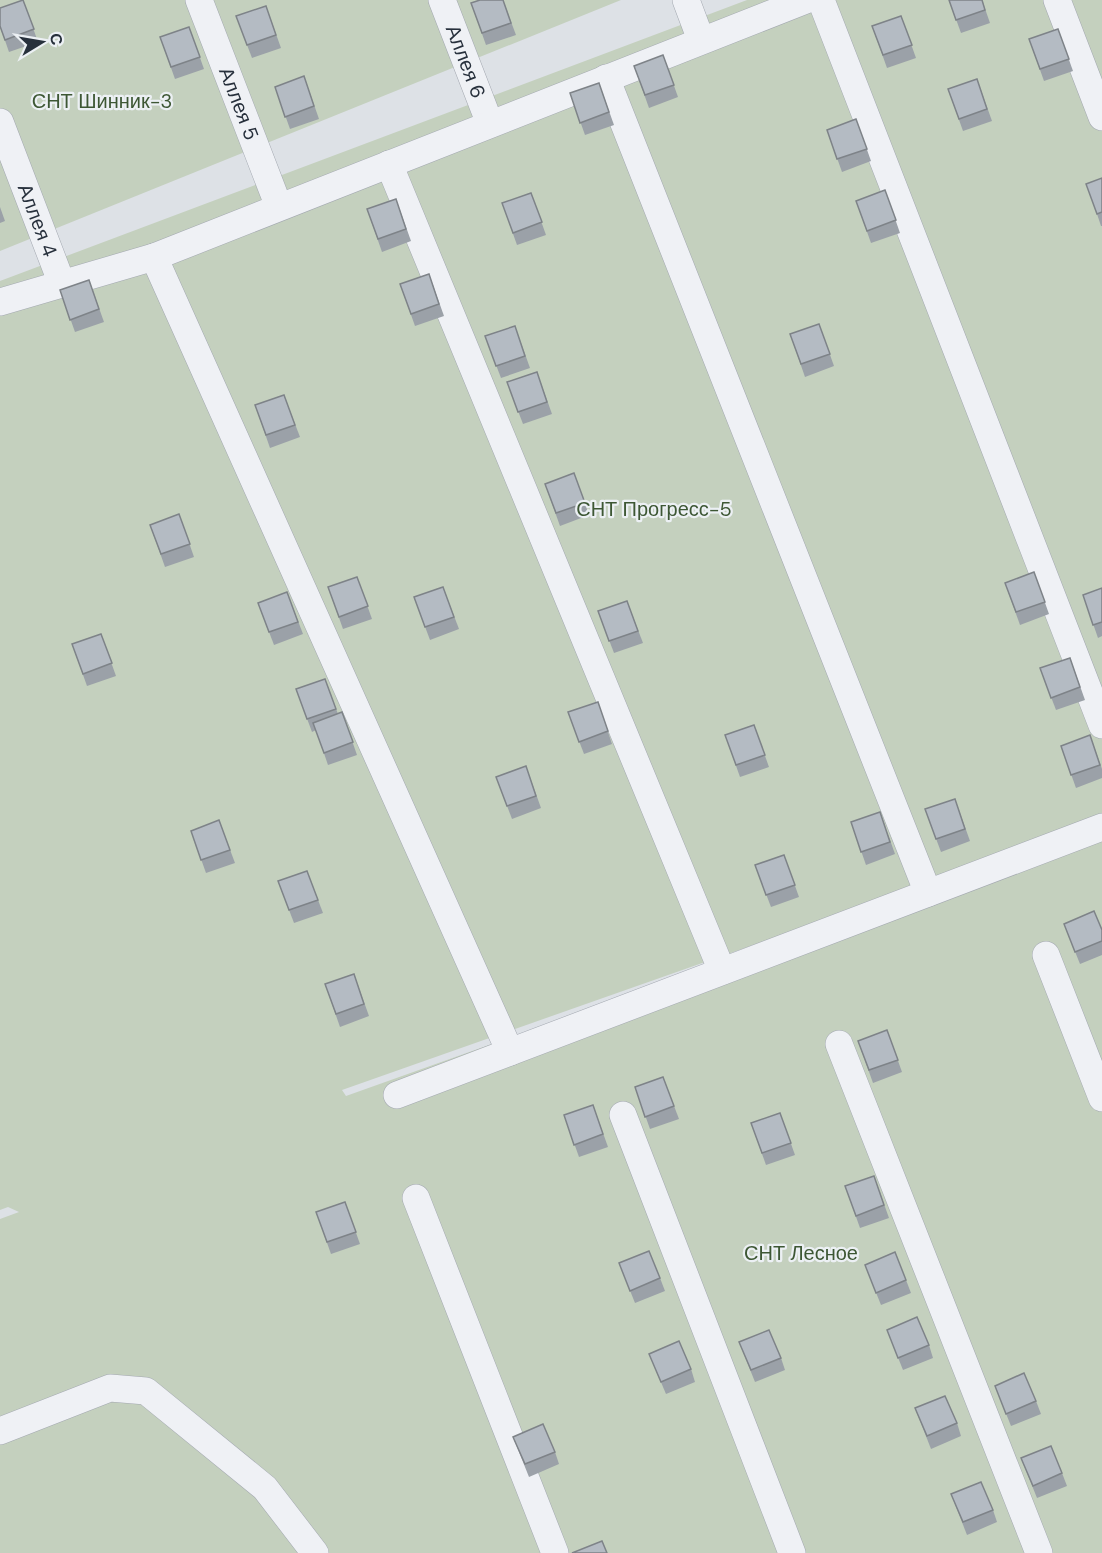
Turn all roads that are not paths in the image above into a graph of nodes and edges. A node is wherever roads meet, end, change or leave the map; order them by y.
1 (199, 0) edge
2 (442, 0) edge
3 (686, 0) edge
4 (807, 0) edge
5 (821, 0) edge
6 (1057, 0) edge
7 (701, 40) junction
8 (606, 78) junction
9 (1102, 117) edge
10 (0, 122) edge
11 (490, 124) junction
12 (388, 164) junction
13 (279, 207) junction
14 (154, 257) junction
15 (62, 284) junction
16 (0, 302) edge
17 (1102, 725) edge
18 (1102, 827) edge
19 (928, 893) junction
20 (1046, 955) dead end
21 (722, 971) junction
22 (840, 1044) dead end
23 (510, 1052) junction
24 (397, 1095) dead end
25 (1102, 1098) edge
26 (623, 1115) dead end
27 (416, 1198) dead end
28 (0, 1431) edge
29 (315, 1553) edge
30 (555, 1553) edge
31 (792, 1553) edge
32 (1039, 1553) edge

1 - 13 street, Аллея 5
2 - 11 street, Аллея 6
3 - 7 street
4 - 7 street
5 - 17 street
6 - 9 street
7 - 8 street
8 - 11 street
8 - 19 street
10 - 15 street, Аллея 4
11 - 12 street
12 - 13 street
12 - 21 street
13 - 14 street
14 - 15 street
14 - 23 street
15 - 16 street
18 - 19 street
19 - 21 street
20 - 25 street
21 - 23 street
22 - 32 street
23 - 24 street
26 - 31 street
27 - 30 street
28 - 29 street

